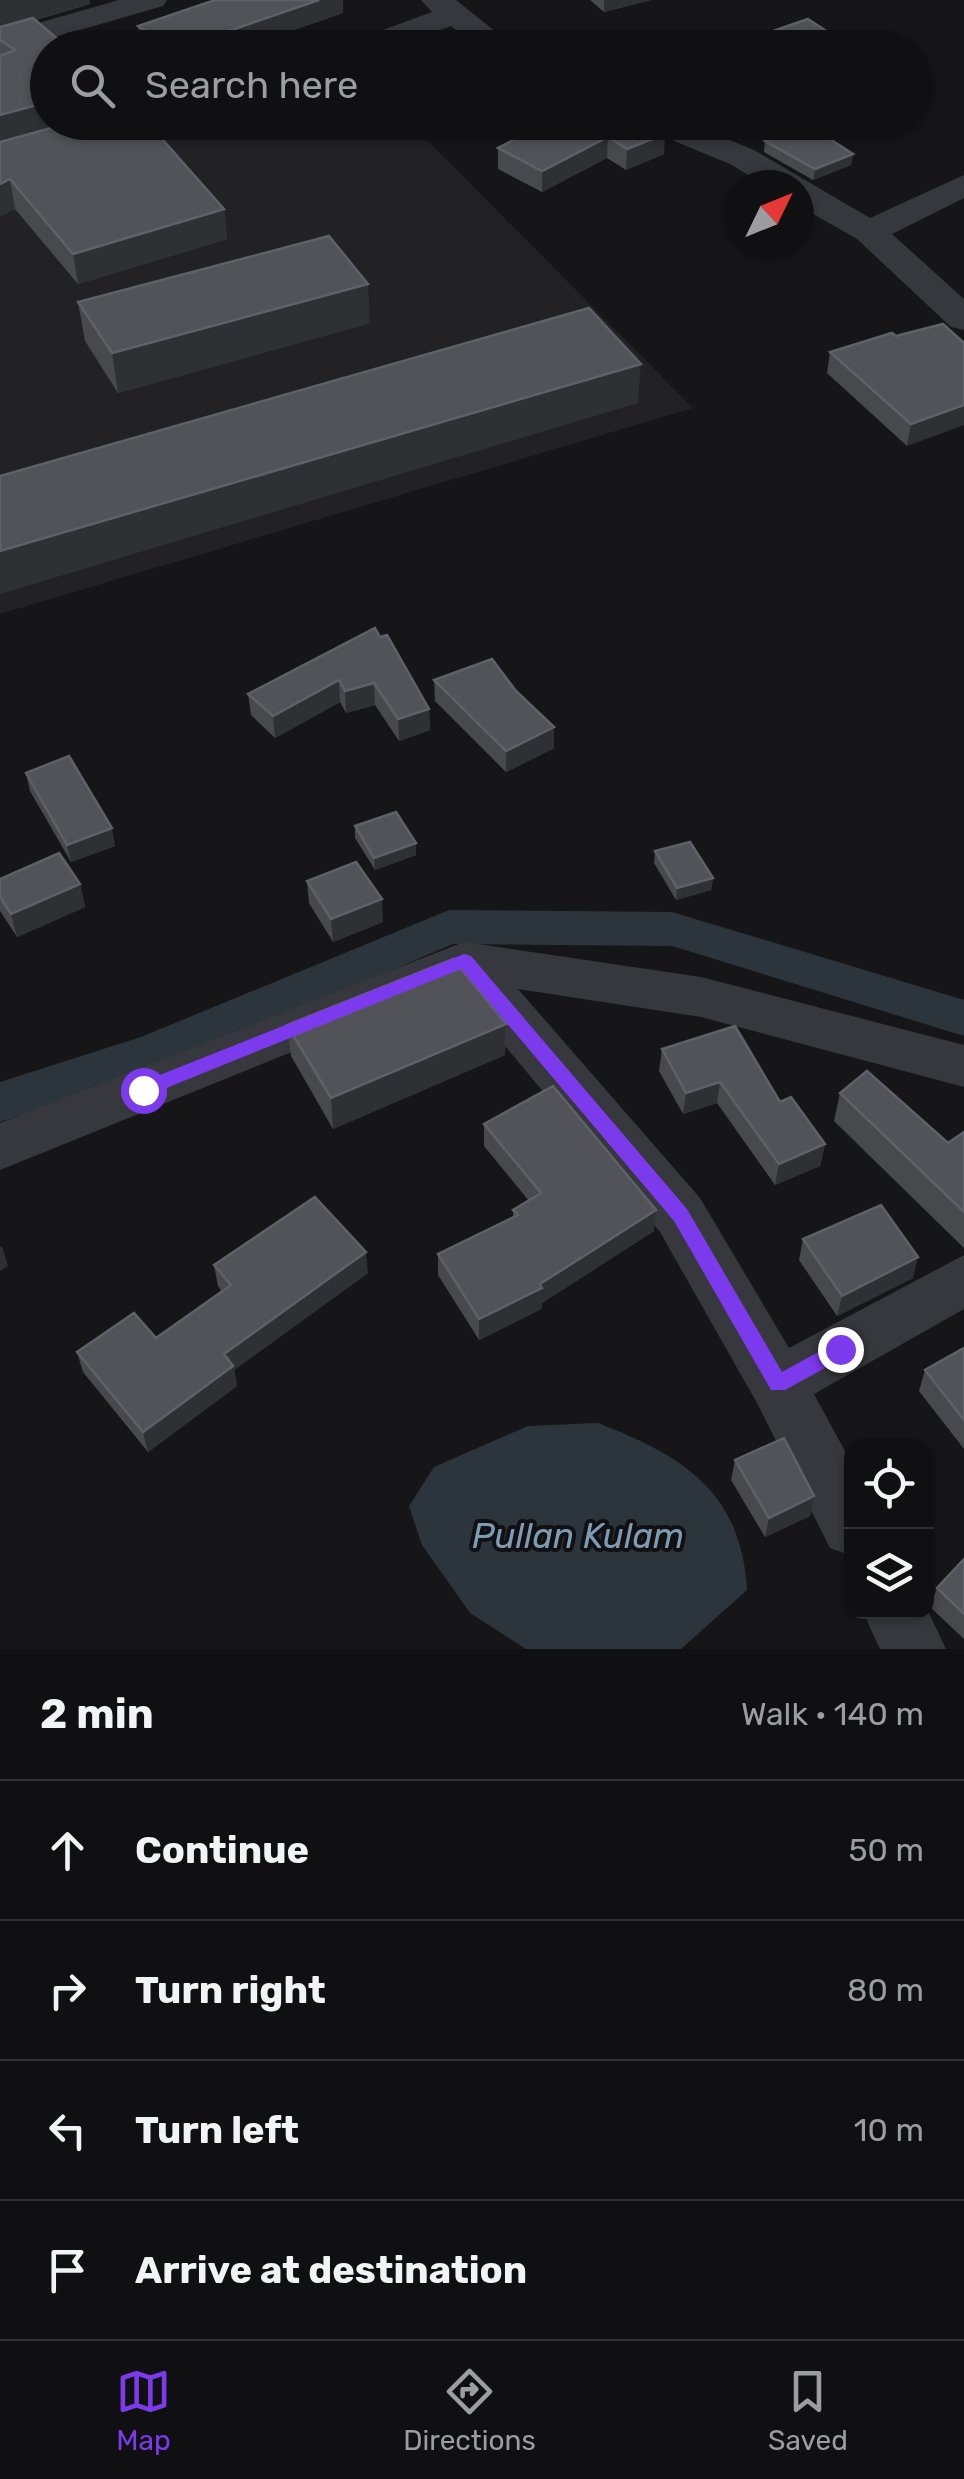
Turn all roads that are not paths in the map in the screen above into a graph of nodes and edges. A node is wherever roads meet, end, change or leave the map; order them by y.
1 (152, 0) edge
2 (446, 7) edge
3 (48, 30) edge
4 (400, 30) edge
5 (477, 30) edge
6 (30, 35) edge
7 (0, 44) edge
8 (701, 140) edge
9 (764, 170) edge
10 (964, 185) edge
11 (814, 199) edge
12 (869, 232) junction
13 (964, 319) edge
14 (464, 961) junction
15 (964, 1066) edge
16 (0, 1146) edge
17 (964, 1280) edge
18 (778, 1384) junction
19 (844, 1512) edge
20 (899, 1619) edge
21 (914, 1649) edge

1 - 3 street
2 - 4 street
2 - 5 street
6 - 7 street
8 - 9 street
10 - 12 street
11 - 12 street
12 - 13 street
14 - 15 street
14 - 16 street
14 - 18 street
17 - 18 street
18 - 19 street
20 - 21 street

